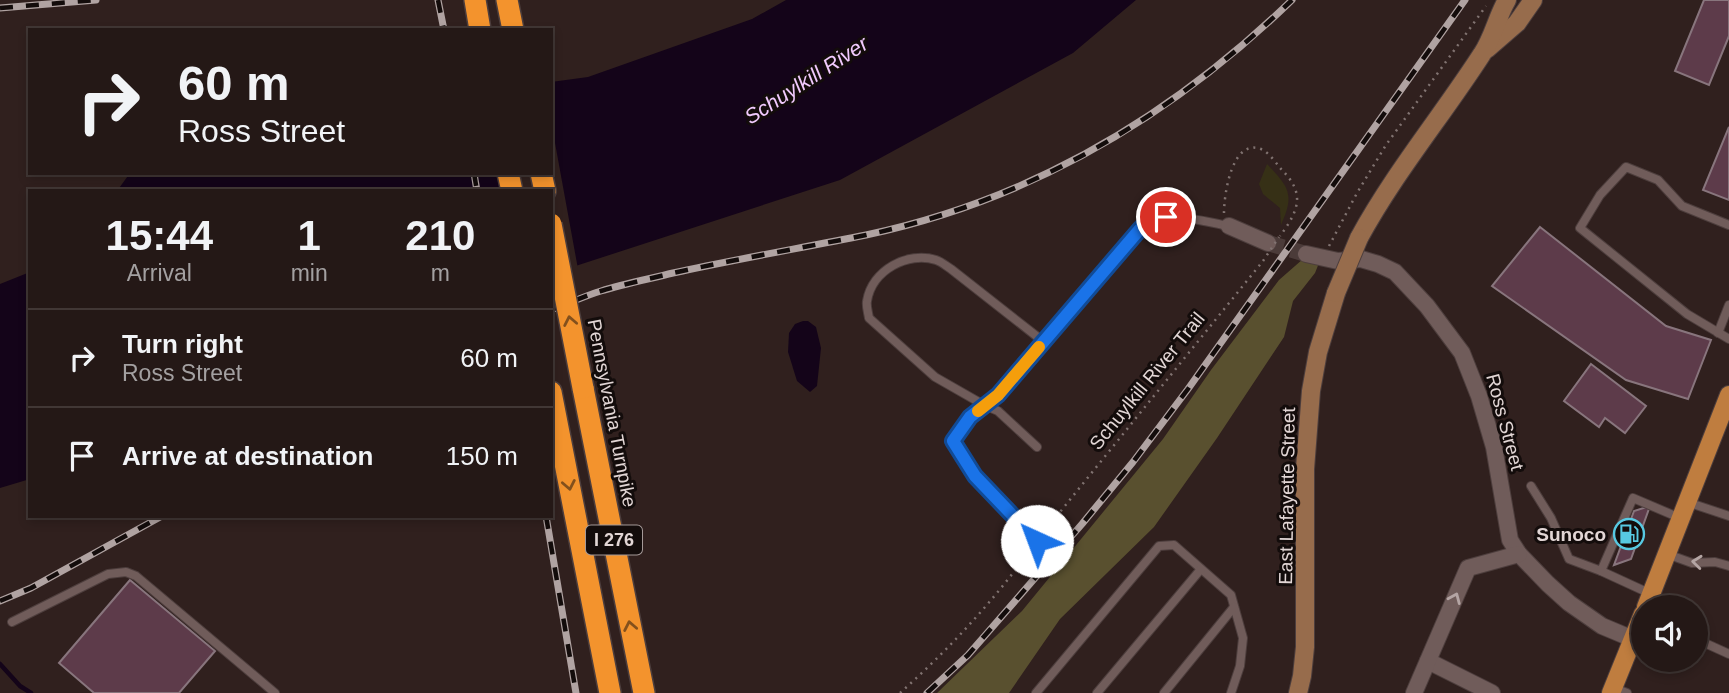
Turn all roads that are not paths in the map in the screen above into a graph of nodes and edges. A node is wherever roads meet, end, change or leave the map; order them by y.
1 (474, 0) edge
2 (507, 0) edge
3 (1507, 0) edge
4 (1534, 0) edge
5 (480, 28) edge
6 (513, 28) edge
7 (1485, 51) junction
8 (1729, 225) edge
9 (1229, 226) joint
10 (553, 234) edge
11 (1274, 240) tunnel mouth
12 (1306, 254) tunnel mouth
13 (1729, 305) edge
14 (1718, 333) junction
15 (1729, 339) edge
16 (1044, 342) junction
17 (1729, 395) edge
18 (553, 403) edge
19 (984, 405) junction
20 (1037, 447) dead end
21 (1531, 486) dead end
22 (1683, 510) junction
23 (1729, 516) edge
24 (1037, 541) road end
25 (1519, 554) junction
26 (1666, 554) junction
27 (1729, 566) edge
28 (1201, 569) junction
29 (1601, 571) junction
30 (1639, 595) edge
31 (1650, 595) edge
32 (1234, 607) junction
33 (12, 622) dead end
34 (1631, 638) edge
35 (1708, 644) edge
36 (1631, 646) edge
37 (1729, 654) edge
38 (1428, 661) junction
39 (1617, 691) edge
40 (275, 693) edge
41 (610, 693) edge
42 (644, 693) edge
43 (1036, 693) edge
44 (1097, 693) edge
45 (1164, 693) edge
46 (1231, 693) edge
47 (1298, 693) edge
48 (1414, 693) edge
49 (1492, 693) edge

1 - 5 highway
2 - 6 highway
3 - 7 street, East Lafayette Street
4 - 7 street, East Lafayette Street
7 - 47 street, East Lafayette Street, bridge
8 - 14 lane
9 - 11 street
9 - 16 lane
42 -> 10 highway, Pennsylvania Turnpike / I 276, bridge
12 - 25 street, Ross Street
13 - 14 lane
14 - 15 lane
16 - 19 lane
16 - 19 lane
17 - 22 main road
18 -> 41 highway, I 276
19 - 20 lane
19 - 24 lane
21 - 29 lane
22 - 23 lane
22 - 26 main road
22 - 29 lane
25 - 34 street, Ross Street
38 -> 25 street
27 -> 26 lane
26 - 31 main road
28 - 32 lane
28 - 43 lane
28 - 44 lane
29 - 30 lane
32 - 45 lane
32 - 46 lane
33 - 40 lane
35 - 37 lane
36 - 39 main road
38 - 48 street
38 - 49 street

